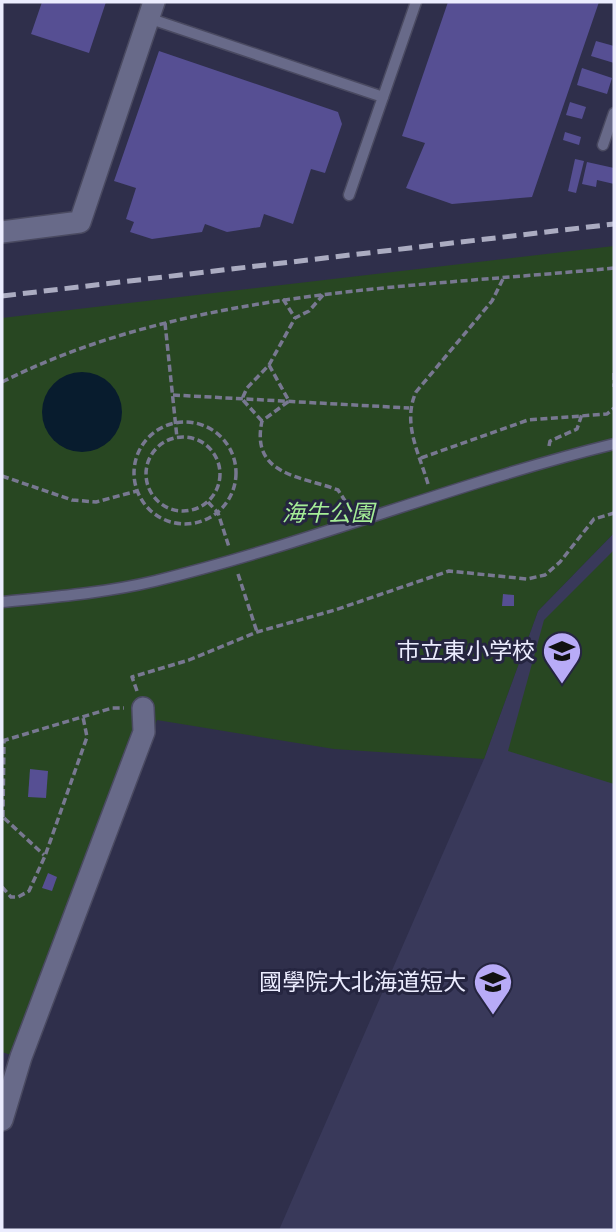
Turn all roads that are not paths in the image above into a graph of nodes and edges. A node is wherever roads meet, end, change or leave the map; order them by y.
1 (416, 2) edge
2 (151, 10) edge
3 (383, 97) junction
4 (614, 113) edge
5 (603, 145) dead end
6 (349, 195) dead end
7 (2, 232) edge
8 (614, 444) edge
9 (2, 602) edge
10 (143, 708) road end
11 (2, 1120) edge

1 - 3 lane
2 - 3 lane
2 - 7 street
3 - 6 lane
4 - 5 lane
8 - 9 lane
10 - 11 street

